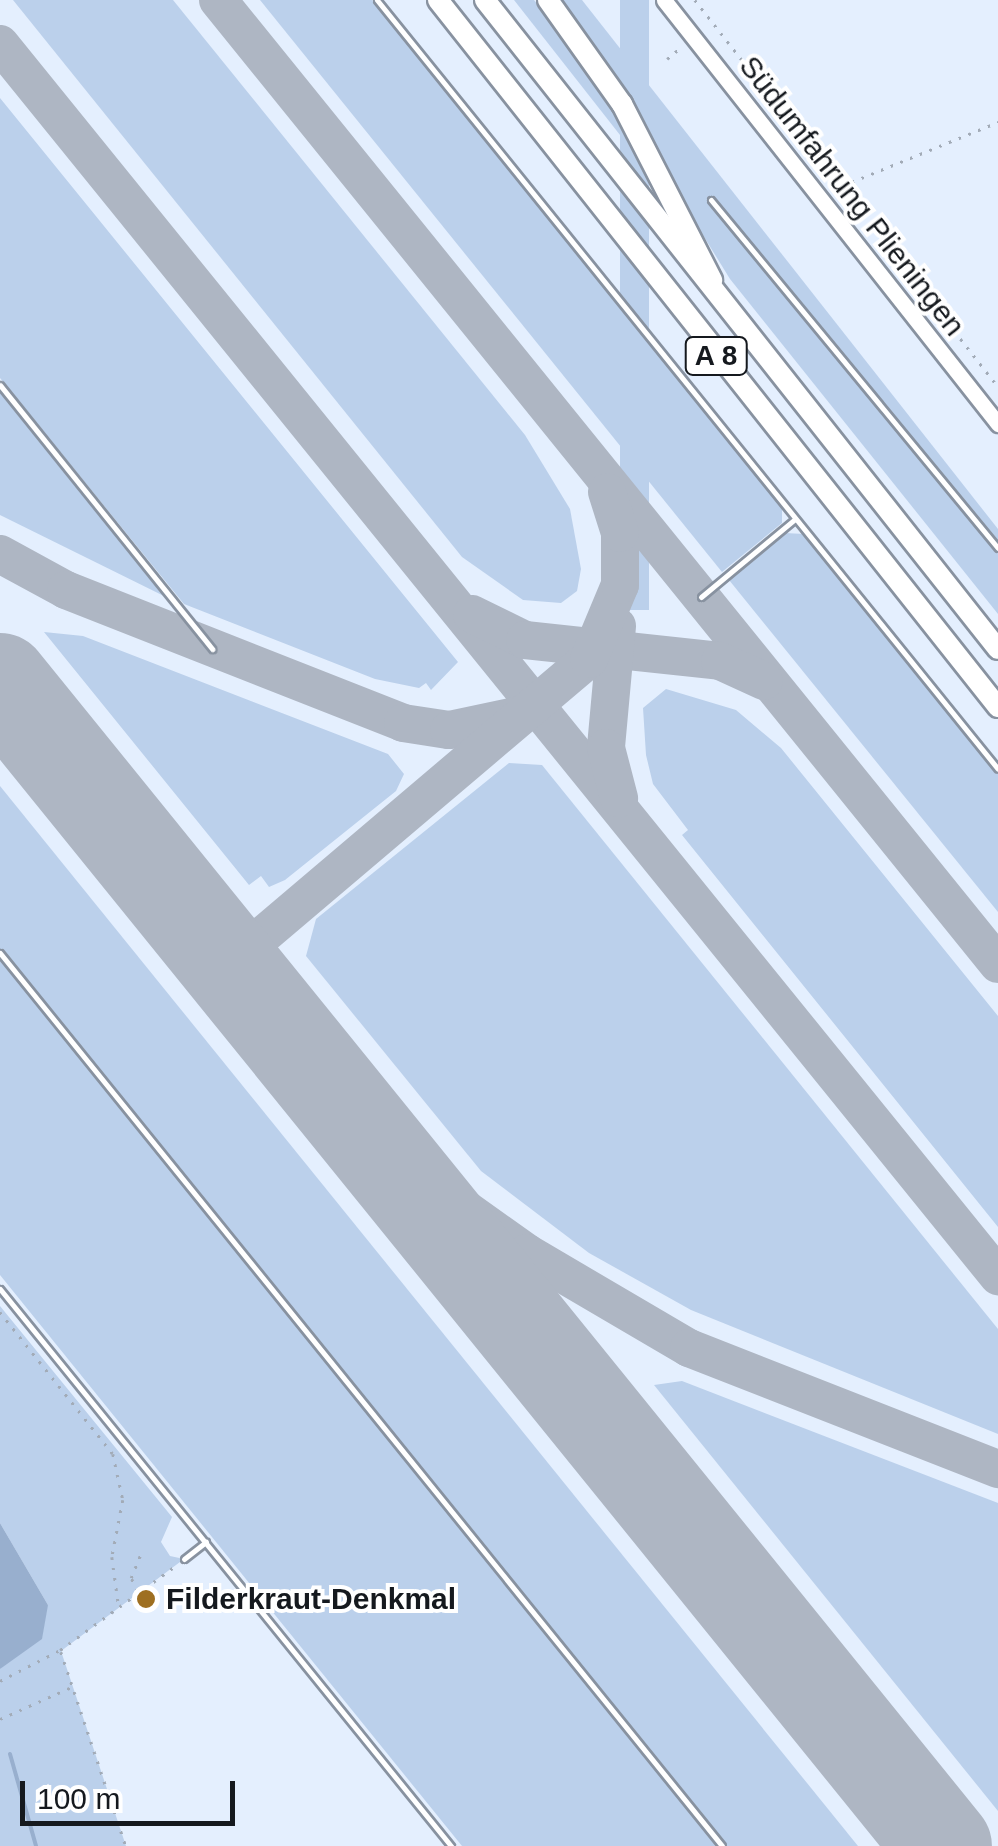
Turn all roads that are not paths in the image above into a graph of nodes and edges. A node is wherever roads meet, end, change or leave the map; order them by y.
1 (377, 0) edge
2 (438, 0) edge
3 (485, 0) edge
4 (548, 0) edge
5 (664, 0) edge
6 (712, 200) dead end
7 (726, 310) junction
8 (0, 386) edge
9 (998, 424) edge
10 (795, 518) junction
11 (998, 548) edge
12 (701, 596) dead end
13 (212, 649) dead end
14 (998, 649) edge
15 (998, 707) edge
16 (998, 768) edge
17 (0, 954) edge
18 (0, 1288) edge
19 (206, 1542) junction
20 (184, 1559) road end
21 (451, 1846) edge
22 (722, 1846) edge

1 - 10 lane
2 - 15 highway, A 8
3 - 7 highway, A 8
4 - 7 highway
5 - 9 main road, Südumfahrung Plieningen
6 - 11 lane
7 - 14 highway, A 8
8 - 13 lane
10 - 12 lane
10 - 16 lane
17 - 22 lane
18 - 19 lane
19 - 20 lane
19 - 21 lane

